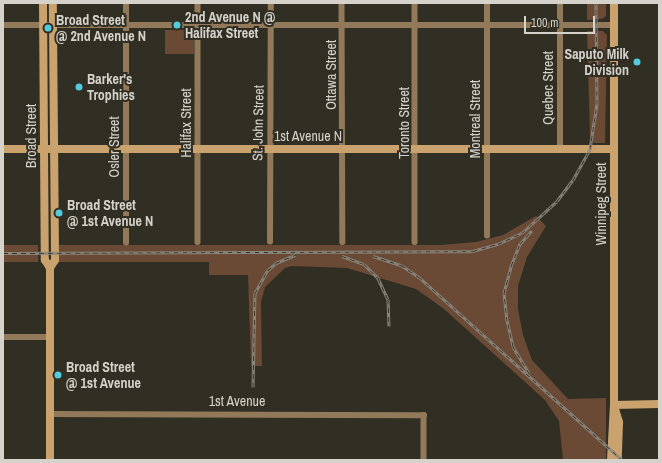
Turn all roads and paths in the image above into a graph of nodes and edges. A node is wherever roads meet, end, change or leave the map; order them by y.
1 (43, 3) edge
2 (53, 3) edge
3 (126, 3) edge
4 (198, 3) edge
5 (271, 3) edge
6 (342, 3) edge
7 (415, 3) edge
8 (487, 3) edge
9 (560, 3) edge
10 (614, 3) edge
11 (3, 25) edge
12 (126, 25) junction
13 (198, 25) junction
14 (271, 25) junction
15 (342, 25) junction
16 (415, 25) junction
17 (487, 25) junction
18 (560, 25) junction
19 (614, 25) junction
20 (43, 26) junction
21 (53, 26) junction
22 (3, 149) edge
23 (44, 149) junction
24 (53, 149) junction
25 (126, 149) junction
26 (198, 149) junction
27 (270, 149) junction
28 (343, 149) junction
29 (416, 149) junction
30 (488, 149) junction
31 (560, 149) junction
32 (614, 149) junction
33 (487, 236) dead end
34 (126, 242) dead end
35 (198, 242) dead end
36 (270, 242) dead end
37 (343, 242) dead end
38 (415, 242) dead end
39 (50, 268) junction
40 (3, 337) edge
41 (50, 337) junction
42 (614, 404) junction
43 (659, 404) edge
44 (50, 414) junction
45 (50, 460) edge
46 (424, 460) edge
47 (611, 460) edge
48 (618, 460) edge

1 - 20 main road, Broad Street
2 - 21 main road, Broad Street
3 - 12 street, Osler Street
4 - 13 street, Halifax Street
5 - 14 street, St. John Street
6 - 15 street, Ottawa Street
7 - 16 street, Toronto Street
8 - 17 street, Montreal Street
9 - 18 street, Quebec Street
10 - 19 main road, Winnipeg Street
11 - 20 street
12 - 13 street
12 - 21 street
12 - 25 street, Osler Street
13 - 14 street
13 - 26 street, Halifax Street
14 - 15 street
14 - 27 street, St. John Street
15 - 16 street
15 - 28 street, Ottawa Street
16 - 17 street
16 - 29 street, Toronto Street
17 - 18 street
17 - 30 street, Montreal Street
18 - 19 street
18 - 31 street, Quebec Street
19 - 32 main road, Winnipeg Street
20 - 21 street
20 - 23 main road, Broad Street
21 - 24 main road, Broad Street
22 - 23 main road, 1st Avenue N
23 - 24 main road, 1st Avenue N
23 - 39 main road, Broad Street
24 - 25 main road, 1st Avenue N
24 - 39 main road, Broad Street
25 - 26 main road, 1st Avenue N
25 - 34 street, Osler Street
26 - 27 main road, 1st Avenue N
26 - 35 street, Halifax Street
27 - 28 main road, 1st Avenue N
27 - 36 street, St. John Street
28 - 29 main road, 1st Avenue N
28 - 37 street, Ottawa Street
29 - 30 main road, 1st Avenue N
29 - 38 street, Toronto Street
30 - 31 main road, 1st Avenue N
30 - 33 street, Montreal Street
31 - 32 main road, 1st Avenue N
32 - 42 main road, Winnipeg Street
39 - 41 main road, Broad Street
40 - 41 street
41 - 44 main road, Broad Street
42 - 43 main road
42 - 47 main road, Winnipeg Street
42 - 48 main road, Winnipeg Street
44 - 45 main road, Broad Street
44 - 46 street, 1st Avenue

